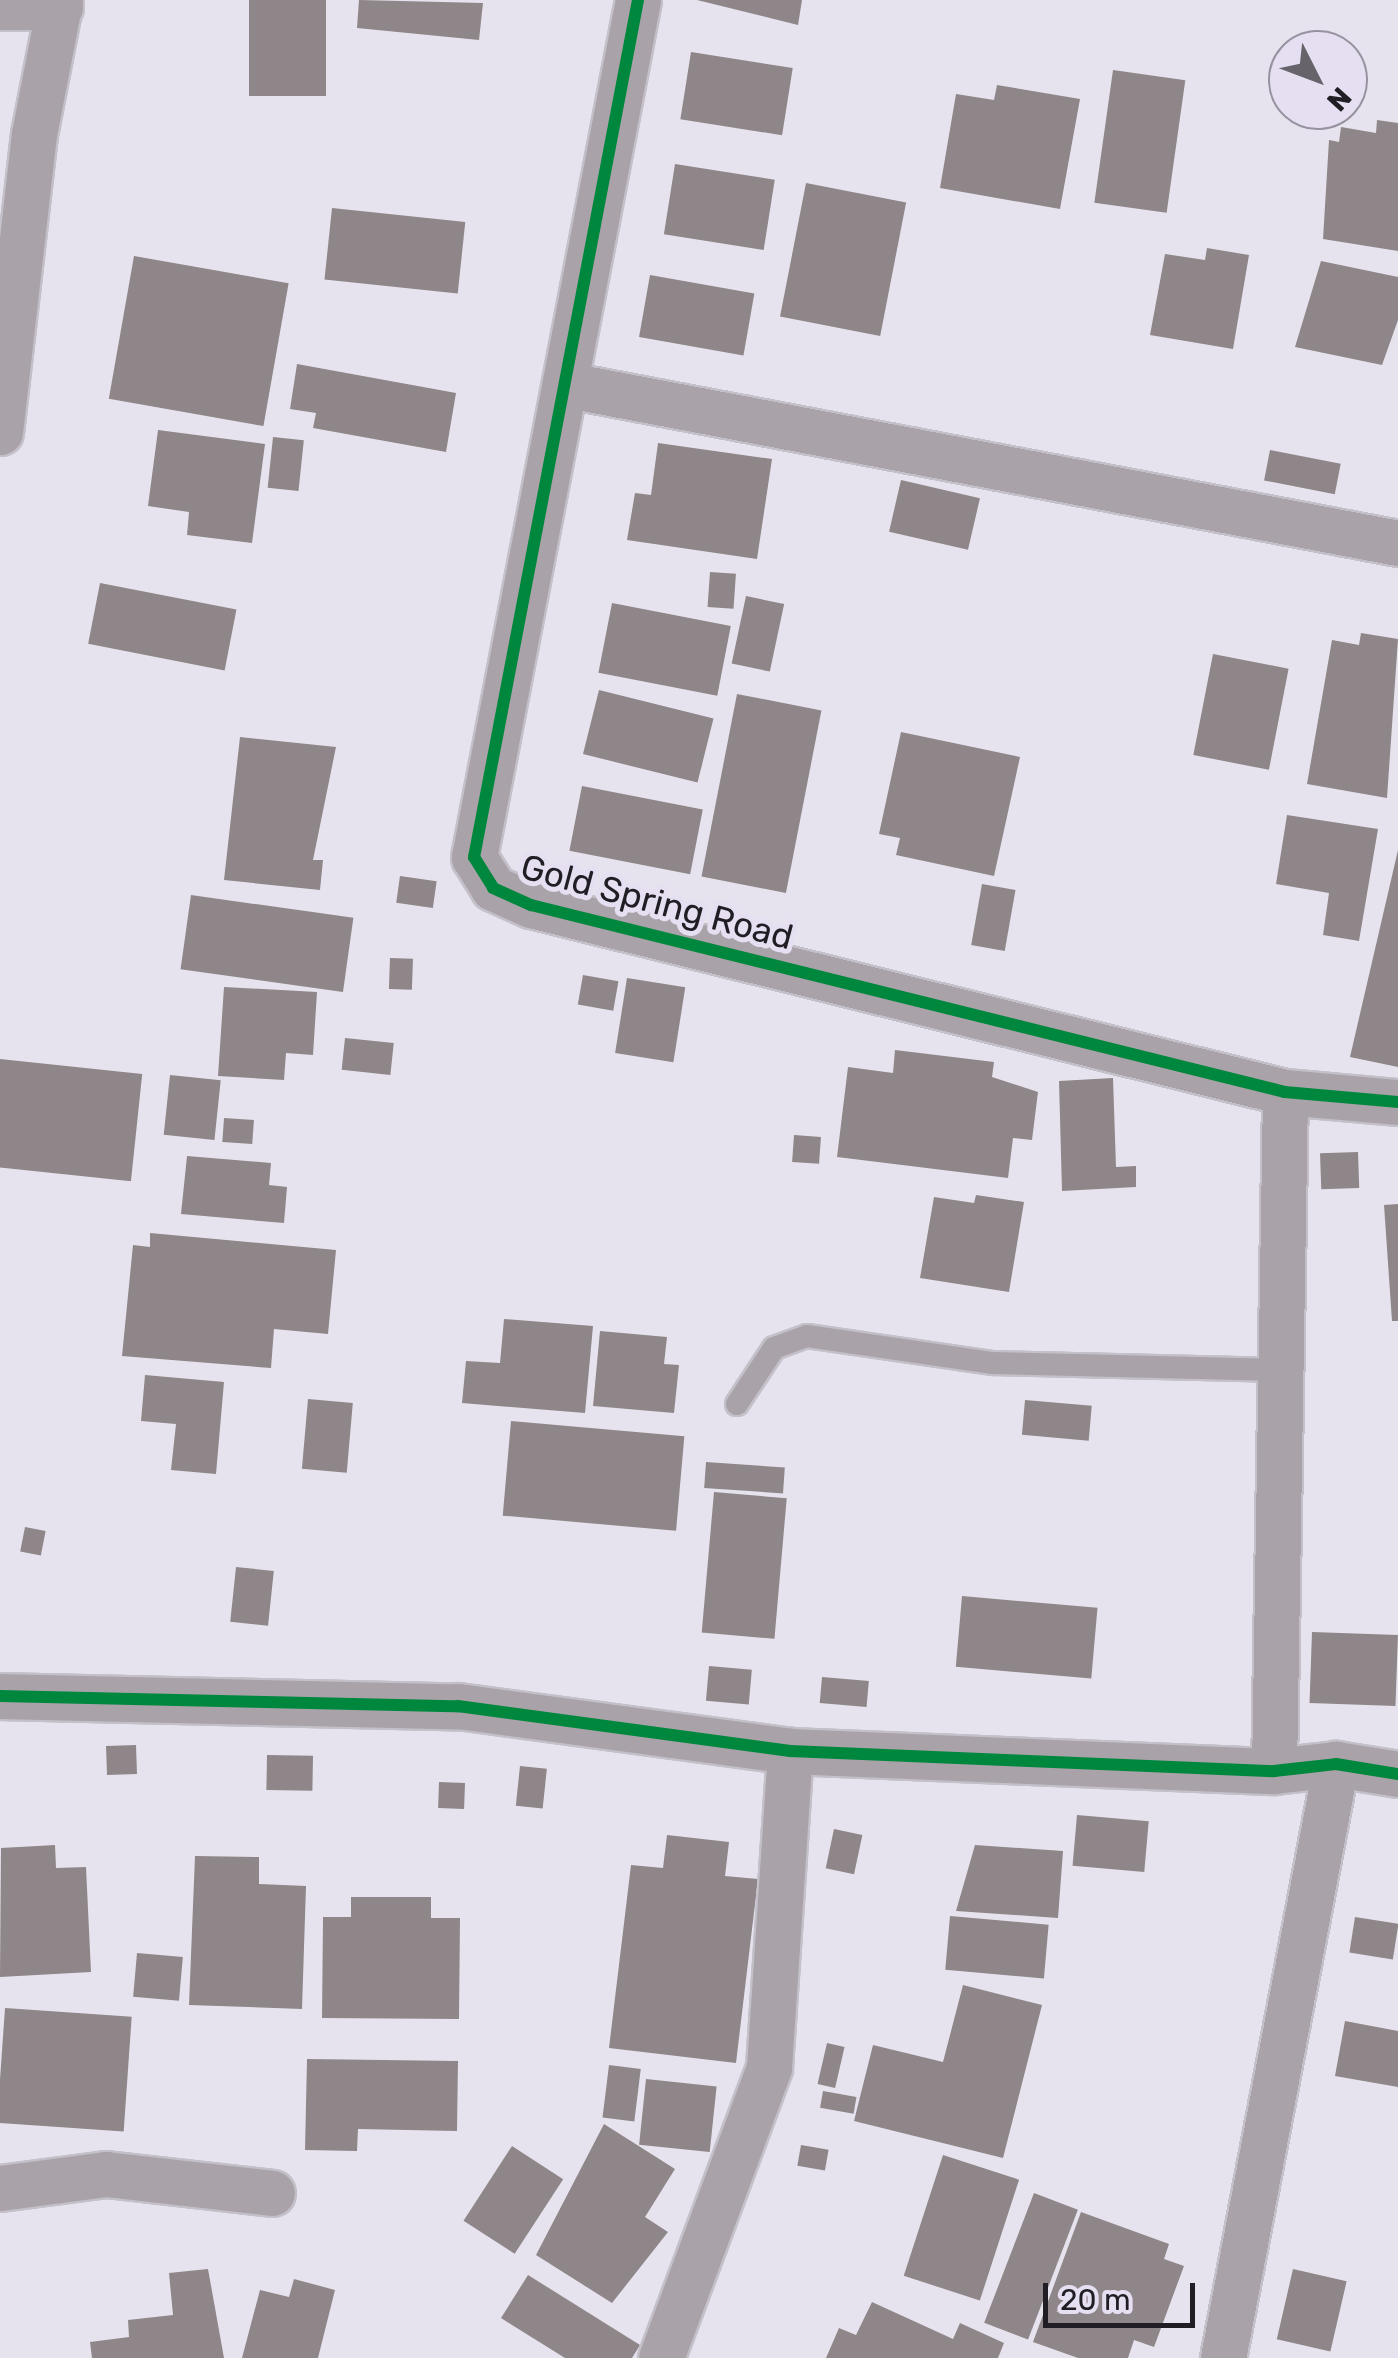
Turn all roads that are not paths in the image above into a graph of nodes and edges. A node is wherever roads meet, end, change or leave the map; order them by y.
1 (638, 0) edge
2 (60, 3) edge
3 (0, 6) edge
4 (568, 386) junction
5 (0, 432) edge
6 (1398, 543) edge
7 (1286, 1092) junction
8 (1398, 1102) edge
9 (1280, 1370) junction
10 (737, 1404) dead end
11 (0, 1696) edge
12 (790, 1751) junction
13 (1336, 1764) junction
14 (1274, 1771) junction
15 (1398, 1774) edge
16 (0, 2188) edge
17 (272, 2194) dead end
18 (661, 2358) edge
19 (1223, 2358) edge

1 - 4 street, Gold Spring Road
2 - 3 street
2 - 5 street
4 - 6 street
4 - 7 street, Gold Spring Road
7 - 8 street, Gold Spring Road
7 - 9 street
9 - 10 lane
9 - 14 street
11 - 12 street
12 - 14 street
12 - 18 street
13 - 14 street
13 - 15 street
13 - 19 street
16 - 17 street

